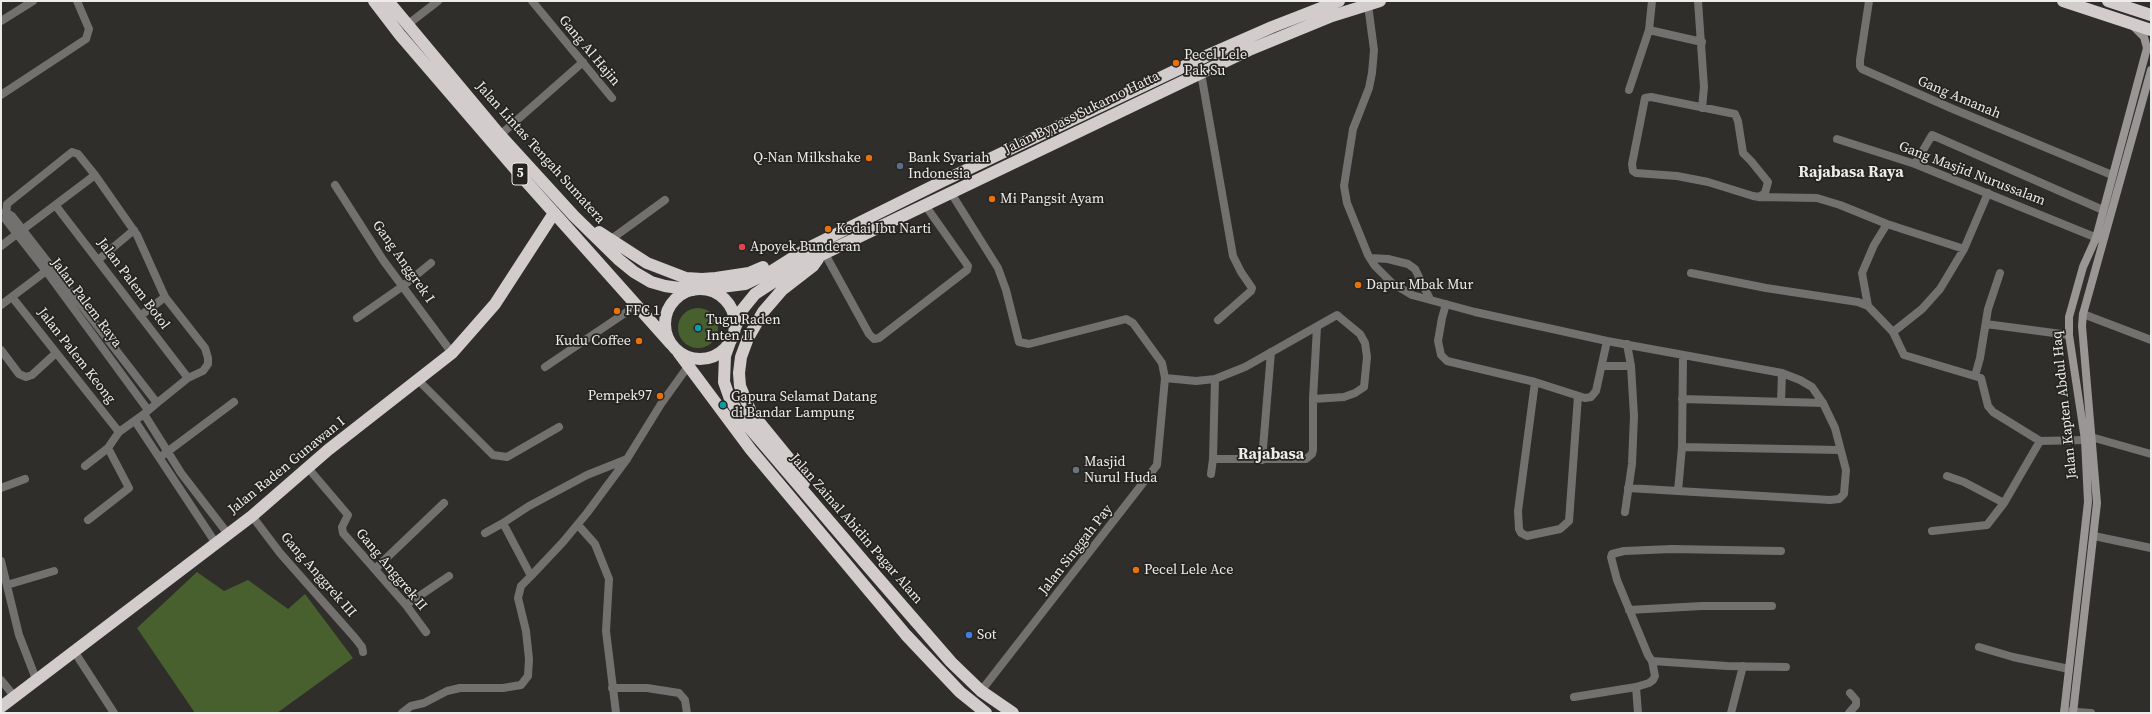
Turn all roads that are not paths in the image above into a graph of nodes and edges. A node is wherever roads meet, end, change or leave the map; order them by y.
1 (32, 1) edge
2 (77, 1) edge
3 (374, 1) edge
4 (388, 1) edge
5 (438, 1) edge
6 (532, 1) edge
7 (1339, 1) edge
8 (1380, 1) edge
9 (1652, 1) edge
10 (1698, 1) edge
11 (1869, 1) edge
12 (2063, 1) edge
13 (2108, 1) edge
14 (1368, 5) junction
15 (2134, 10) junction
16 (2151, 10) edge
17 (2151, 15) edge
18 (1, 21) edge
19 (2130, 23) junction
20 (407, 25) junction
21 (1649, 30) junction
22 (2151, 30) edge
23 (1702, 42) junction
24 (2149, 56) edge
25 (583, 62) junction
26 (2151, 70) edge
27 (1201, 73) junction
28 (1629, 90) dead end
29 (1, 95) edge
30 (1126, 95) junction
31 (612, 98) dead end
32 (1103, 105) junction
33 (1131, 106) junction
34 (1702, 108) junction
35 (1109, 117) junction
36 (500, 135) junction
37 (1837, 139) dead end
38 (2126, 140) junction
39 (2119, 147) junction
40 (2129, 149) junction
41 (1915, 164) junction
42 (95, 175) junction
43 (2112, 175) junction
44 (335, 185) dead end
45 (951, 193) junction
46 (1988, 193) junction
47 (1759, 197) junction
48 (665, 200) dead end
49 (925, 205) junction
50 (56, 206) junction
51 (2103, 210) junction
52 (554, 213) junction
53 (574, 216) junction
54 (1887, 224) junction
55 (134, 230) junction
56 (20, 233) junction
57 (2100, 239) junction
58 (610, 240) junction
59 (1, 246) edge
60 (808, 248) junction
61 (1964, 249) junction
62 (34, 251) junction
63 (822, 255) junction
64 (1370, 258) junction
65 (98, 260) junction
66 (431, 263) dead end
67 (46, 271) junction
68 (1691, 273) dead end
69 (2000, 273) dead end
70 (56, 279) junction
71 (403, 286) junction
72 (699, 289) junction
73 (12, 297) junction
74 (165, 297) junction
75 (1430, 299) junction
76 (1446, 304) junction
77 (1, 305) edge
78 (638, 305) junction
79 (1868, 306) junction
80 (79, 309) junction
81 (2083, 314) junction
82 (140, 316) junction
83 (357, 318) dead end
84 (1218, 320) dead end
85 (1986, 324) junction
86 (1317, 327) junction
87 (1893, 332) junction
88 (733, 334) junction
89 (2069, 336) junction
90 (2151, 340) edge
91 (1607, 341) junction
92 (112, 344) junction
93 (1627, 344) junction
94 (674, 348) junction
95 (1, 350) edge
96 (104, 350) junction
97 (1271, 352) junction
98 (452, 353) junction
99 (56, 354) junction
100 (1683, 355) junction
101 (689, 365) junction
102 (1602, 366) junction
103 (1630, 366) junction
104 (545, 367) dead end
105 (1782, 373) junction
106 (1975, 376) junction
107 (188, 378) junction
108 (1165, 378) junction
109 (1215, 379) junction
110 (418, 380) junction
111 (1535, 382) junction
112 (1578, 396) junction
113 (1313, 399) junction
114 (1682, 399) junction
115 (234, 402) dead end
116 (1781, 402) junction
117 (156, 403) junction
118 (1823, 403) junction
119 (146, 412) junction
120 (135, 421) junction
121 (2086, 424) junction
122 (560, 427) dead end
123 (119, 432) junction
124 (2088, 439) junction
125 (2040, 441) junction
126 (1682, 447) junction
127 (108, 448) junction
128 (1840, 450) junction
129 (167, 452) junction
130 (2151, 454) edge
131 (159, 457) junction
132 (627, 459) junction
133 (1212, 459) junction
134 (1262, 460) junction
135 (85, 466) dead end
136 (308, 468) junction
137 (789, 474) junction
138 (1212, 474) dead end
139 (1947, 476) dead end
140 (25, 480) dead end
141 (778, 483) junction
142 (1, 488) edge
143 (1628, 488) junction
144 (1678, 491) junction
145 (812, 500) junction
146 (444, 503) dead end
147 (2004, 503) junction
148 (1625, 512) dead end
149 (252, 516) junction
150 (88, 520) dead end
151 (503, 523) junction
152 (578, 525) junction
153 (1932, 530) dead end
154 (486, 533) dead end
155 (228, 534) junction
156 (2094, 536) junction
157 (215, 542) junction
158 (2151, 548) edge
159 (1781, 551) dead end
160 (1, 561) edge
161 (2080, 563) junction
162 (2091, 565) junction
163 (375, 569) junction
164 (54, 571) dead end
165 (449, 576) dead end
166 (530, 576) junction
167 (7, 585) junction
168 (406, 605) junction
169 (1772, 606) dead end
170 (1630, 610) junction
171 (426, 632) dead end
172 (1979, 647) dead end
173 (74, 651) junction
174 (363, 652) dead end
175 (1652, 661) junction
176 (1743, 666) junction
177 (1786, 667) dead end
178 (2069, 669) junction
179 (36, 679) junction
180 (1, 680) edge
181 (1636, 687) junction
182 (612, 688) junction
183 (981, 691) junction
184 (1850, 694) dead end
185 (14, 696) junction
186 (1574, 698) dead end
187 (1, 706) edge
188 (2064, 712) edge
189 (2073, 712) edge
190 (114, 713) edge
191 (402, 713) edge
192 (616, 713) edge
193 (687, 713) edge
194 (986, 713) edge
195 (1013, 713) edge
196 (1638, 713) edge
197 (1731, 713) edge
198 (1849, 713) edge
199 (2091, 713) edge

1 - 18 street
2 - 29 street
3 - 52 highway, Jalan Lintas Tengah Sumatera / 5
4 - 20 highway, Jalan Lintas Tengah Sumatera / 5
5 - 20 street
6 - 25 street, Gang Al Hajin
7 - 30 highway, Jalan Bypass Sukarno Hatta
8 - 14 highway, Jalan Bypass Sukarno Hatta
9 - 21 street
10 - 23 street
11 - 43 street, Gang Amanah
12 - 19 highway
13 - 15 highway
14 - 27 highway, Jalan Bypass Sukarno Hatta
14 - 64 street
15 - 16 street
15 - 17 highway
19 - 22 highway
19 - 24 street, Jalan Kapten Abdul Haq
20 - 36 highway, Jalan Lintas Tengah Sumatera / 5
21 - 23 street
21 - 28 street
23 - 34 street
24 - 38 street, Jalan Kapten Abdul Haq
24 - 39 street, Jalan Kapten Abdul Haq
25 - 31 street, Gang Al Hajin
25 - 36 street
26 - 40 street, Jalan Kapten Abdul Haq
27 - 33 highway, Jalan Bypass Sukarno Hatta
27 - 84 street
30 - 32 highway, Jalan Bypass Sukarno Hatta
30 - 33 highway
32 - 35 highway
32 - 60 highway, Jalan Bypass Sukarno Hatta
33 - 35 highway, Jalan Bypass Sukarno Hatta
34 - 47 street
34 - 47 street
35 - 45 highway, Jalan Bypass Sukarno Hatta
36 - 53 highway, Jalan Lintas Tengah Sumatera / 5
37 - 41 street, Gang Masjid Nurussalam
38 - 39 street, Jalan Kapten Abdul Haq
38 - 40 street
39 - 43 street, Jalan Kapten Abdul Haq
40 - 57 street, Jalan Kapten Abdul Haq
41 - 46 street, Gang Masjid Nurussalam
41 - 51 street
42 - 50 street
42 - 55 street
42 - 56 street, Jalan Palem Raya
43 - 51 street, Jalan Kapten Abdul Haq
44 - 71 street, Gang Anggrek I
45 - 49 highway, Jalan Bypass Sukarno Hatta
45 - 108 street, Jalan Singgah Pay
46 - 57 street, Gang Masjid Nurussalam
46 - 61 street
47 - 54 street
48 - 58 street
49 - 63 highway, Jalan Bypass Sukarno Hatta
49 - 63 street
50 - 56 street
50 - 65 street, Jalan Palem Botol
51 - 57 street, Jalan Kapten Abdul Haq
52 - 78 highway, Jalan Lintas Tengah Sumatera / 5
52 - 98 highway, Jalan Raden Gunawan I
53 - 58 highway
53 - 72 highway, Jalan Lintas Tengah Sumatera / 5
54 - 61 street
54 - 79 street
55 - 65 street
55 - 74 street
56 - 59 street
56 - 62 street, Jalan Palem Raya
57 - 81 street, Jalan Kapten Abdul Haq
57 - 89 street, Jalan Kapten Abdul Haq
58 - 60 highway
60 - 72 highway, Jalan Bypass Sukarno Hatta
61 - 87 street
62 - 67 street, Jalan Palem Raya
62 - 70 street, Jalan Palem Raya
63 - 88 highway, Jalan Bypass Sukarno Hatta
63 - 145 highway
64 - 75 street
64 - 75 street
65 - 82 street, Jalan Palem Botol
66 - 71 street
67 - 70 street, Jalan Palem Raya
67 - 73 street
68 - 79 street
69 - 85 street
70 - 80 street, Jalan Palem Raya
71 - 83 street
71 - 98 street, Gang Anggrek I
72 - 88 highway
72 - 94 highway
73 - 77 street
73 - 99 street, Jalan Palem Keong
74 - 82 street
74 - 107 street
75 - 76 street
76 - 91 street
76 - 111 street
78 - 94 highway, Jalan Lintas Tengah Sumatera / 5
78 - 104 street
79 - 87 street
80 - 92 street, Jalan Palem Raya
80 - 96 street, Jalan Palem Raya
81 - 90 street
81 - 121 street, Jalan Kapten Abdul Haq
82 - 107 street, Jalan Palem Botol
85 - 89 street
85 - 106 street
86 - 97 street
86 - 113 street
86 - 113 street
87 - 106 street
88 - 94 highway
88 - 137 highway, Jalan Zainal Abidin Pagar Alam
89 - 121 street, Jalan Kapten Abdul Haq
91 - 93 street
91 - 102 street
92 - 96 street
92 - 117 street, Jalan Palem Raya
93 - 100 street
93 - 103 street
94 - 101 highway, Jalan Zainal Abidin Pagar Alam
95 - 99 street
96 - 119 street, Jalan Palem Raya
97 - 109 street
97 - 134 street
98 - 110 highway, Jalan Raden Gunawan I
99 - 123 street, Jalan Palem Keong
100 - 105 street
100 - 114 street
101 - 132 street
101 - 141 highway, Jalan Zainal Abidin Pagar Alam
102 - 103 street
102 - 112 street
103 - 143 street
105 - 116 street
105 - 118 street
106 - 125 street
107 - 117 street
108 - 109 street
108 - 183 street, Jalan Singgah Pay
109 - 133 street
110 - 122 street
110 - 136 highway, Jalan Raden Gunawan I
111 - 112 street
111 - 112 street
113 - 134 street
114 - 116 street
114 - 126 street
115 - 129 street
116 - 118 street
117 - 119 street
118 - 128 street
119 - 120 street
119 - 129 street, Jalan Palem Raya
120 - 123 street
120 - 131 street
121 - 124 street, Jalan Kapten Abdul Haq
123 - 127 street
124 - 125 street
124 - 130 street
124 - 156 street, Jalan Kapten Abdul Haq
124 - 161 street, Jalan Kapten Abdul Haq
125 - 147 street
126 - 128 street
126 - 144 street
127 - 135 street
127 - 150 street
128 - 144 street
129 - 131 street
129 - 155 street, Jalan Palem Raya
131 - 157 street
132 - 151 street
132 - 152 street
133 - 134 street
133 - 138 street
136 - 149 highway, Jalan Raden Gunawan I
136 - 163 street, Gang Anggrek II
137 - 141 highway
137 - 145 highway, Jalan Zainal Abidin Pagar Alam
139 - 147 street
140 - 142 street
141 - 194 highway, Jalan Zainal Abidin Pagar Alam
143 - 144 street
143 - 148 street
145 - 183 highway, Jalan Zainal Abidin Pagar Alam
146 - 163 street
147 - 153 street
149 - 155 highway, Jalan Raden Gunawan I
149 - 174 street, Gang Anggrek III
151 - 154 street
151 - 166 street
152 - 166 street
152 - 182 street
155 - 157 highway, Jalan Raden Gunawan I
156 - 158 street
156 - 162 street, Jalan Kapten Abdul Haq
157 - 173 highway, Jalan Raden Gunawan I
159 - 170 street
160 - 167 street
161 - 162 street
161 - 178 street, Jalan Kapten Abdul Haq
162 - 189 street, Jalan Kapten Abdul Haq
163 - 168 street, Gang Anggrek II
164 - 167 street
165 - 168 street
166 - 191 street
167 - 179 street
168 - 171 street, Gang Anggrek II
169 - 170 street
170 - 175 street
172 - 178 street
173 - 179 highway, Jalan Raden Gunawan I
173 - 190 street
175 - 176 street
175 - 181 street
176 - 177 street
176 - 197 street
178 - 188 street, Jalan Kapten Abdul Haq
179 - 185 highway, Jalan Raden Gunawan I
180 - 185 street
181 - 186 street
181 - 196 street
182 - 192 street
182 - 193 street
183 - 195 highway, Jalan Zainal Abidin Pagar Alam
184 - 198 street
185 - 187 highway, Jalan Raden Gunawan I
188 - 189 street
189 - 199 street

